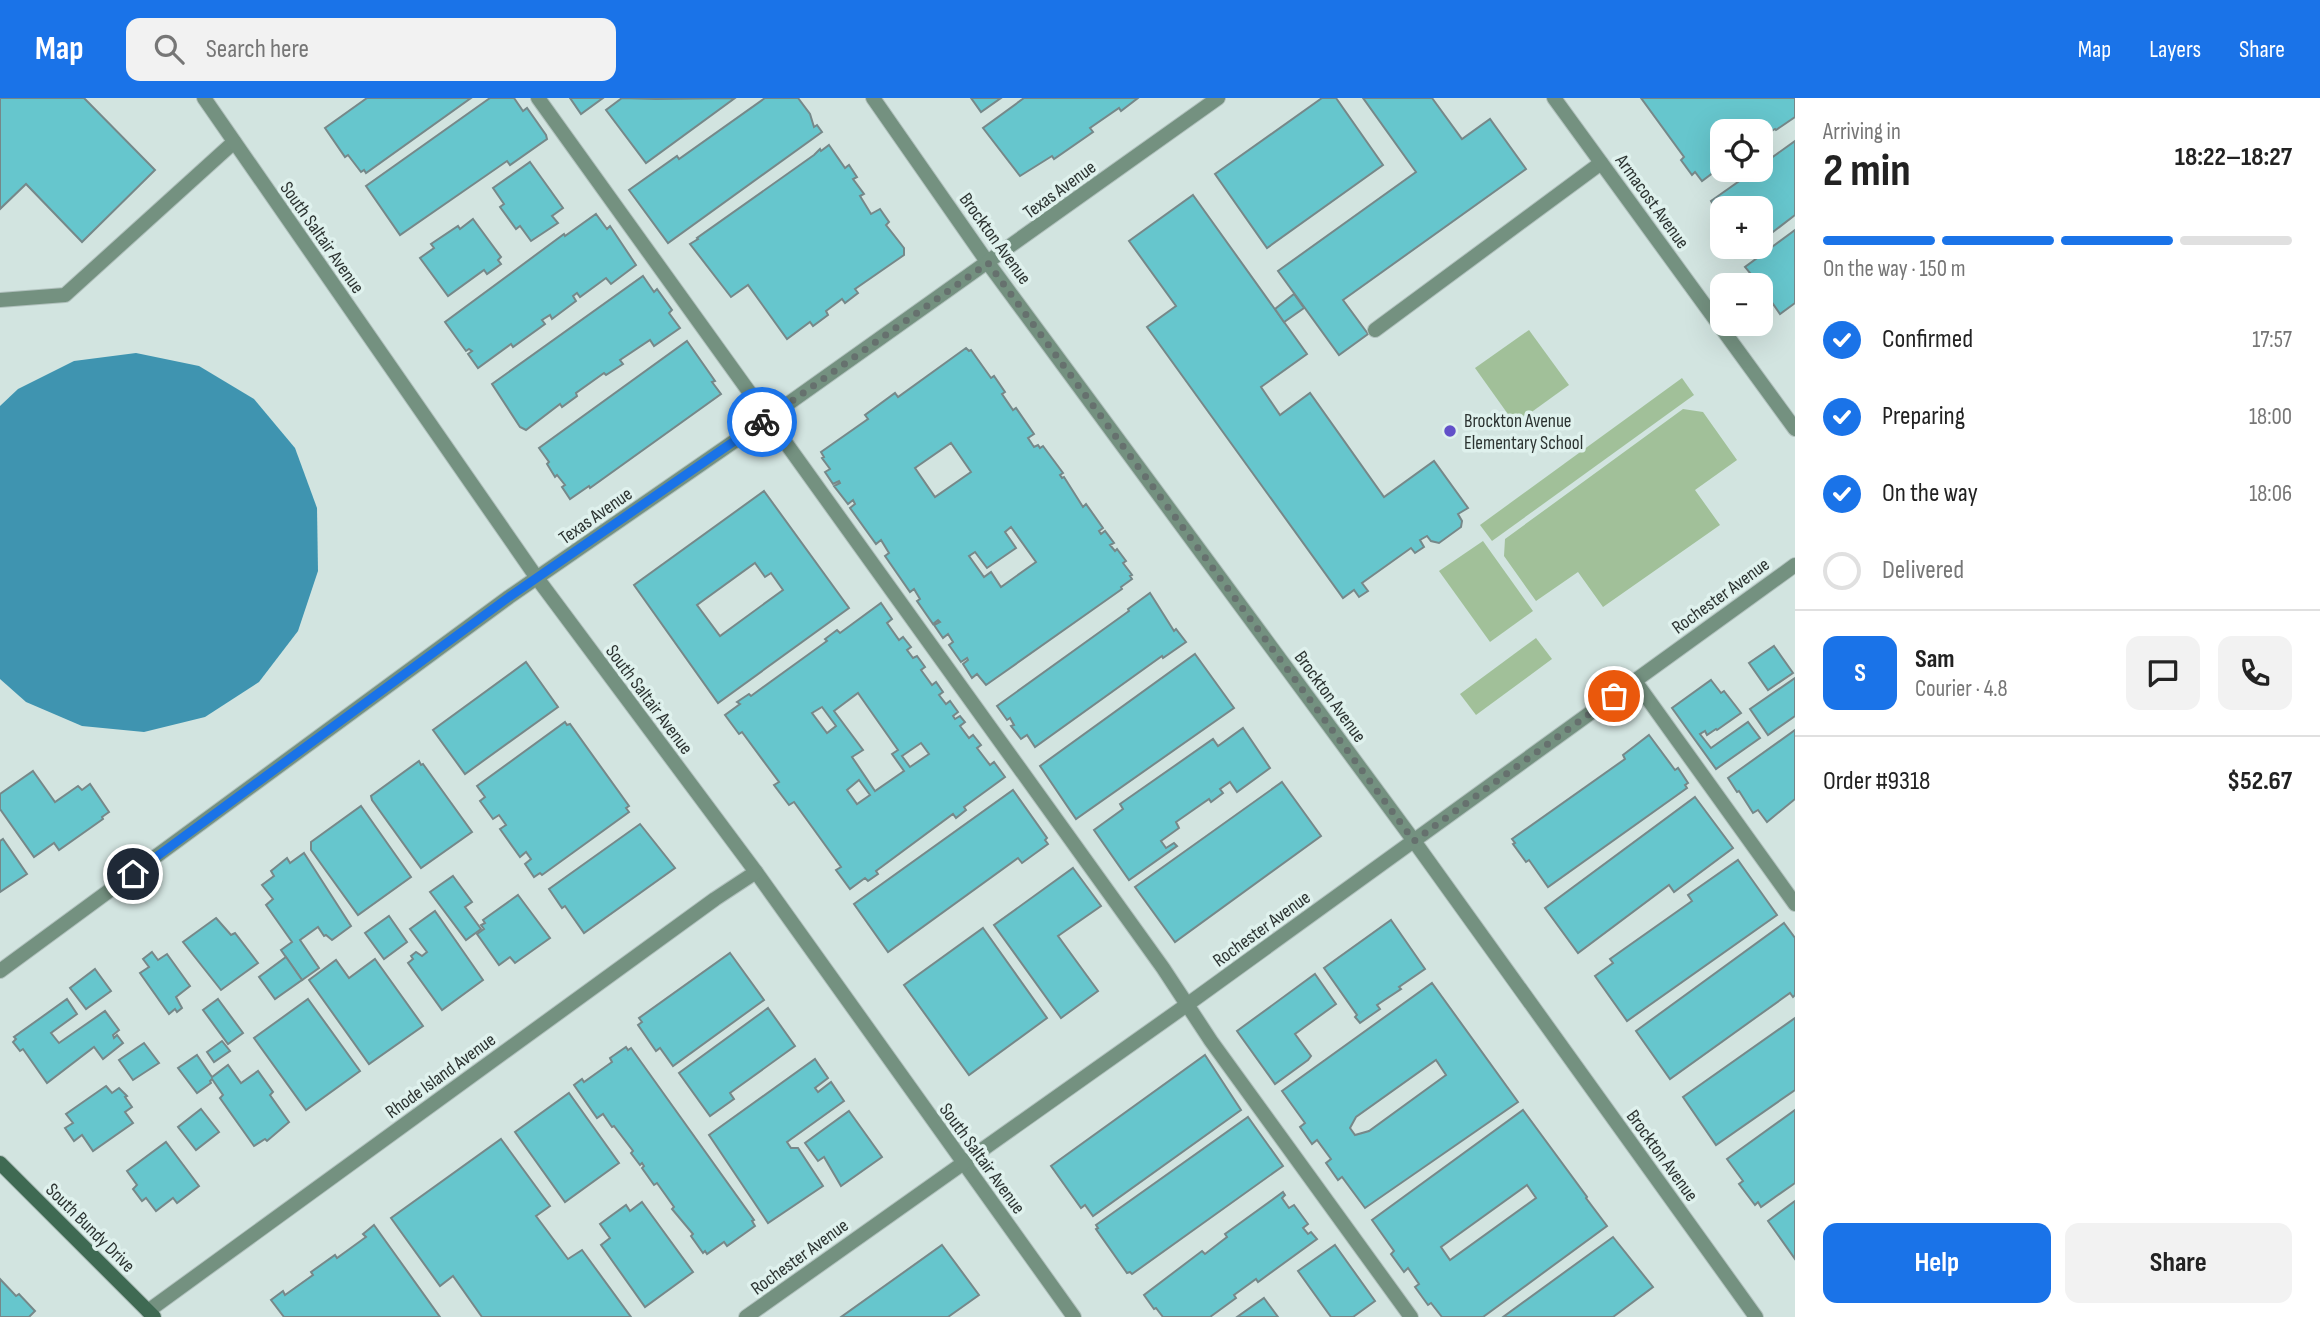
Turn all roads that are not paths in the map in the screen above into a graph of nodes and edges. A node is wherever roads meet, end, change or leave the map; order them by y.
1 (204, 98) edge
2 (538, 98) edge
3 (873, 98) edge
4 (1554, 98) edge
5 (1215, 99) edge
6 (234, 142) junction
7 (1601, 163) junction
8 (988, 263) junction
9 (0, 300) edge
10 (1375, 330) dead end
11 (768, 418) junction
12 (1795, 429) edge
13 (1795, 565) edge
14 (537, 578) junction
15 (1635, 681) junction
16 (1414, 841) junction
17 (756, 872) junction
18 (1795, 904) edge
19 (0, 971) edge
20 (1188, 1004) junction
21 (0, 1163) edge
22 (963, 1163) junction
23 (151, 1314) edge
24 (746, 1317) edge
25 (1074, 1317) edge
26 (1410, 1317) edge
27 (1756, 1317) edge

1 - 6 street, South Saltair Avenue
2 - 11 street
3 - 8 street, Brockton Avenue
4 - 7 street, Armacost Avenue
5 - 8 street, Texas Avenue
6 - 9 street
6 - 14 street, South Saltair Avenue
7 - 10 street
7 - 12 street, Armacost Avenue
8 - 11 street, Texas Avenue
8 - 16 street, Brockton Avenue
11 - 14 street, Texas Avenue
11 - 20 street
13 - 15 street, Rochester Avenue
14 - 17 street, South Saltair Avenue
14 - 19 street, Texas Avenue
15 - 16 street, Rochester Avenue
15 - 18 street
16 - 20 street, Rochester Avenue
16 - 27 street, Brockton Avenue
17 - 22 street, South Saltair Avenue
17 - 23 street, Rhode Island Avenue
20 - 22 street, Rochester Avenue
20 - 26 street
21 - 23 main road, South Bundy Drive
22 - 24 street, Rochester Avenue
22 - 25 street, South Saltair Avenue

